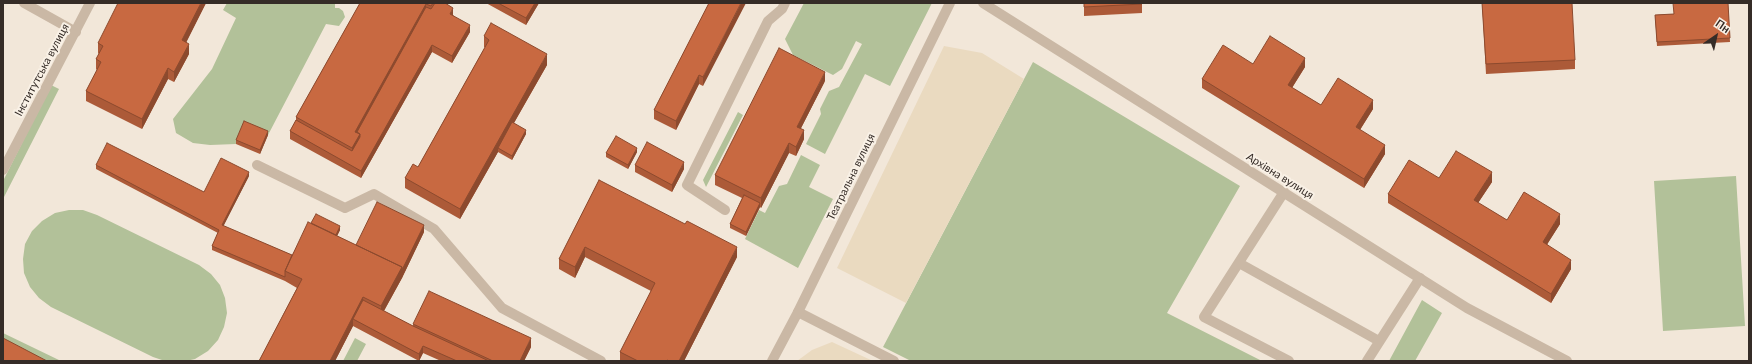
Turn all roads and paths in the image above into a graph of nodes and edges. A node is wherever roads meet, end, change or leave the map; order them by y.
1 (24, 3) edge
2 (90, 3) edge
3 (785, 3) edge
4 (950, 3) edge
5 (984, 3) edge
6 (76, 32) junction
7 (257, 165) dead end
8 (3, 170) edge
9 (1284, 192) junction
10 (725, 210) dead end
11 (1239, 263) junction
12 (1420, 278) junction
13 (798, 312) junction
14 (1379, 340) junction
15 (601, 361) edge
16 (772, 361) edge
17 (894, 361) edge
18 (1289, 361) edge
19 (1367, 361) edge
20 (1567, 361) edge

1 - 6 street
2 - 6 street, Інститутська вулиця
3 - 10 street
4 - 13 street, Театральна вулиця
5 - 9 street, Архівна вулиця
6 - 8 street, Інститутська вулиця
7 - 15 street
9 - 11 street
9 - 12 street, Архівна вулиця
11 - 14 street
11 - 18 street
12 - 14 street
12 - 20 street, Архівна вулиця
13 - 16 street, Театральна вулиця
13 - 17 street
14 - 19 street

